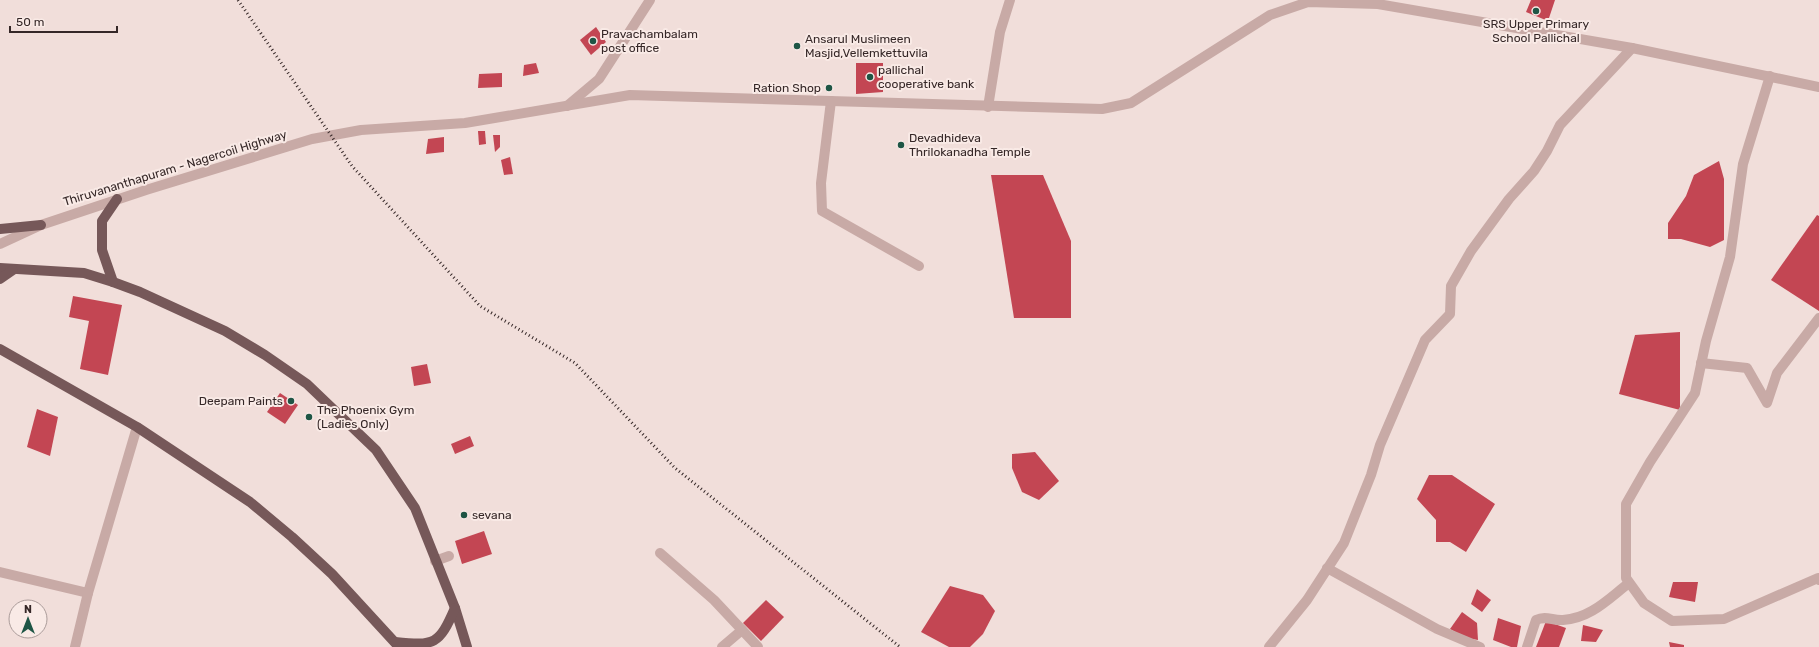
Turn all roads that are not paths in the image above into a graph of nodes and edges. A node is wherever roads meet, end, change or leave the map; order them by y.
1 (650, 0) edge
2 (1010, 0) edge
3 (1632, 48) junction
4 (1770, 76) junction
5 (1819, 87) edge
6 (831, 101) junction
7 (567, 106) junction
8 (988, 107) junction
9 (117, 199) junction
10 (41, 225) junction
11 (0, 229) edge
12 (0, 244) edge
13 (919, 266) dead end
14 (0, 268) edge
15 (13, 270) junction
16 (0, 279) edge
17 (113, 282) junction
18 (1819, 318) edge
19 (0, 349) edge
20 (1701, 363) junction
21 (137, 427) junction
22 (660, 553) dead end
23 (449, 556) dead end
24 (436, 561) junction
25 (1327, 568) junction
26 (0, 572) edge
27 (1819, 580) edge
28 (1629, 584) junction
29 (88, 593) junction
30 (455, 608) junction
31 (742, 630) junction
32 (397, 645) edge
33 (76, 647) edge
34 (467, 647) edge
35 (722, 647) edge
36 (758, 647) edge
37 (1269, 647) edge
38 (1480, 647) edge
39 (1527, 647) edge

1 - 7 street
2 - 8 street
3 - 4 street, Thiruvananthapuram - Nagercoil Highway
3 - 8 street, Thiruvananthapuram - Nagercoil Highway
3 - 25 street
4 - 5 street, Thiruvananthapuram - Nagercoil Highway
4 - 20 street
6 - 7 street, Thiruvananthapuram - Nagercoil Highway
6 - 8 street, Thiruvananthapuram - Nagercoil Highway
6 - 13 street
7 - 9 street, Thiruvananthapuram - Nagercoil Highway
9 - 10 street, Thiruvananthapuram - Nagercoil Highway
9 - 17 main road
10 - 11 main road
10 - 12 street, Thiruvananthapuram - Nagercoil Highway
14 - 15 main road
15 - 16 main road
15 - 17 main road
17 - 24 main road
18 - 20 street
19 - 21 main road
20 - 28 street
21 - 29 street
21 - 32 main road
22 - 31 street
23 - 24 street
24 - 30 main road
25 - 37 street
25 - 38 street
26 - 29 street
27 - 28 street
28 - 39 street
29 - 33 street
30 - 32 main road
30 - 34 main road
31 - 35 street
31 - 36 street

